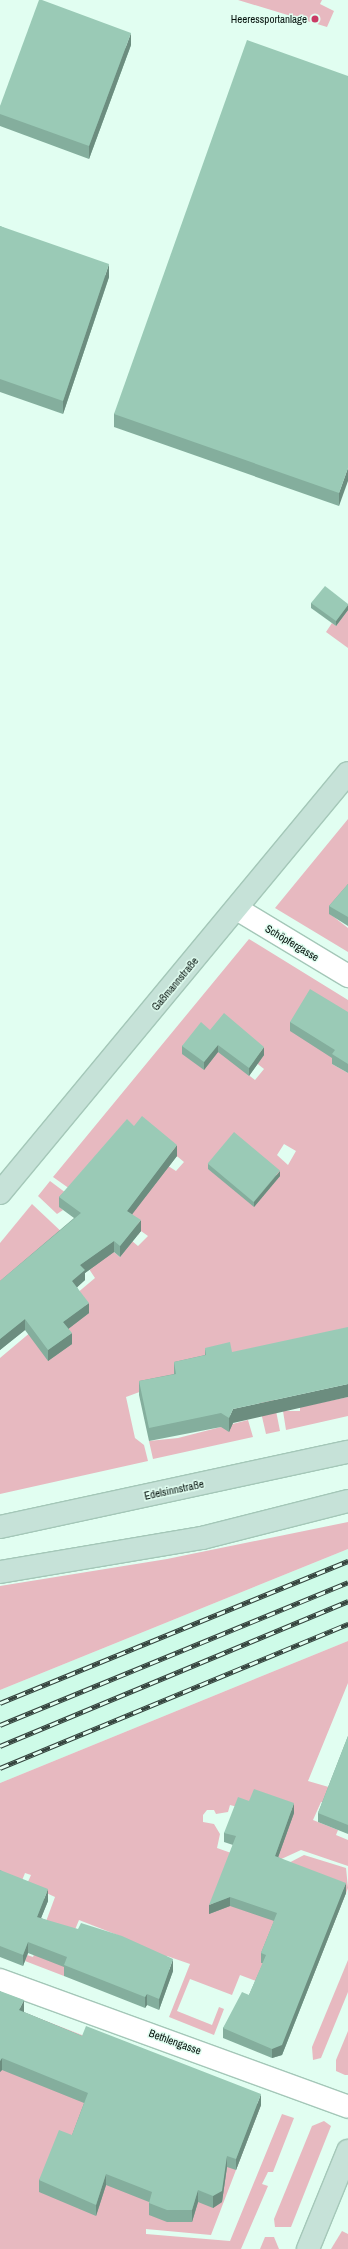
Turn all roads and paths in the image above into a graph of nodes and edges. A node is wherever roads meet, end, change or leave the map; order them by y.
1 (348, 773) edge
2 (237, 910) junction
3 (348, 976) edge
4 (0, 1193) edge
5 (348, 1452) edge
6 (348, 1501) edge
7 (0, 1527) edge
8 (0, 1572) edge
9 (0, 1980) edge
10 (348, 2107) edge
11 (348, 2151) edge
12 (308, 2249) edge

1 - 2 main road, Gaßmannstraße
2 - 3 street, Schöpfergasse
2 - 4 main road, Gaßmannstraße
5 - 7 main road, Edelsinnstraße
6 - 8 main road
9 - 10 street, Bethlengasse
11 - 12 main road

